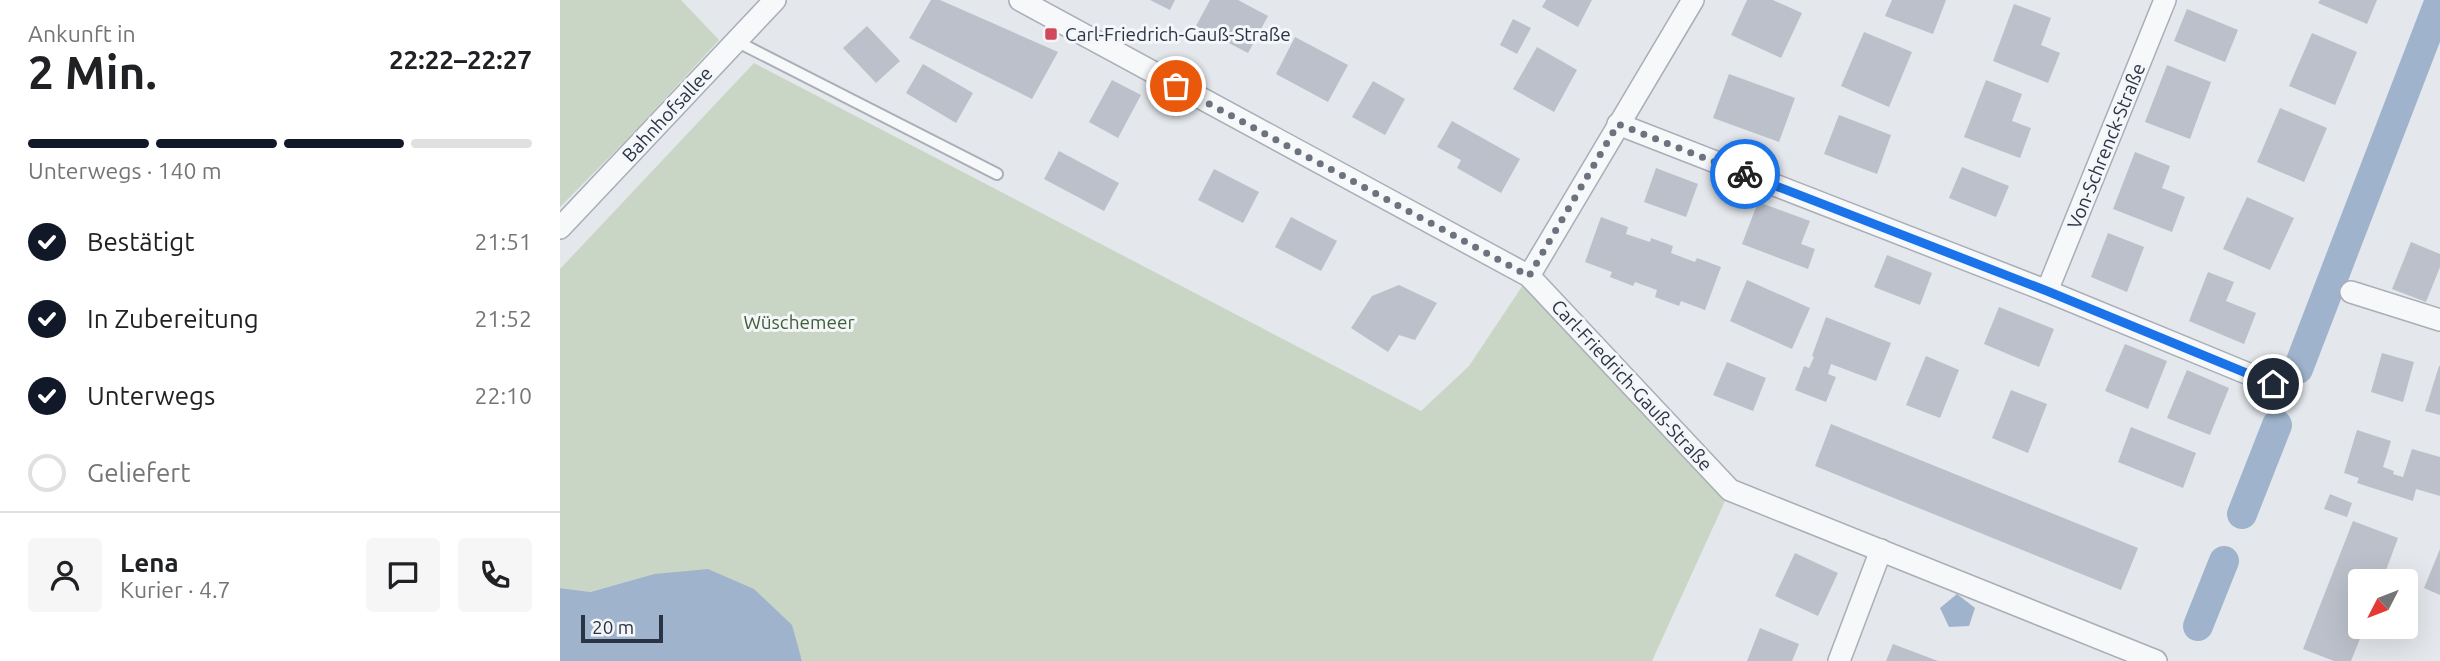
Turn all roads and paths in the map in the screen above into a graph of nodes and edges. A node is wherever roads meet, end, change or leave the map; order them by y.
1 (775, 0) edge
2 (1020, 0) edge
3 (1693, 0) edge
4 (2165, 0) edge
5 (736, 41) junction
6 (1618, 124) junction
7 (997, 174) dead end
8 (560, 228) edge
9 (1529, 276) junction
10 (2047, 291) junction
11 (2351, 292) dead end
12 (2440, 320) edge
13 (2273, 384) dead end
14 (1881, 550) junction
15 (1839, 661) edge
16 (2156, 661) edge

1 - 5 street, Bahnhofsallee
2 - 9 street, Carl-Friedrich-Gauß-Straße
3 - 6 street
4 - 10 street, Von-Schrenck-Straße
5 - 7 lane
5 - 8 street, Bahnhofsallee
6 - 9 street
6 - 10 street
9 - 14 street, Carl-Friedrich-Gauß-Straße
10 - 13 street
11 - 12 street
14 - 15 street
14 - 16 street, Carl-Friedrich-Gauß-Straße

